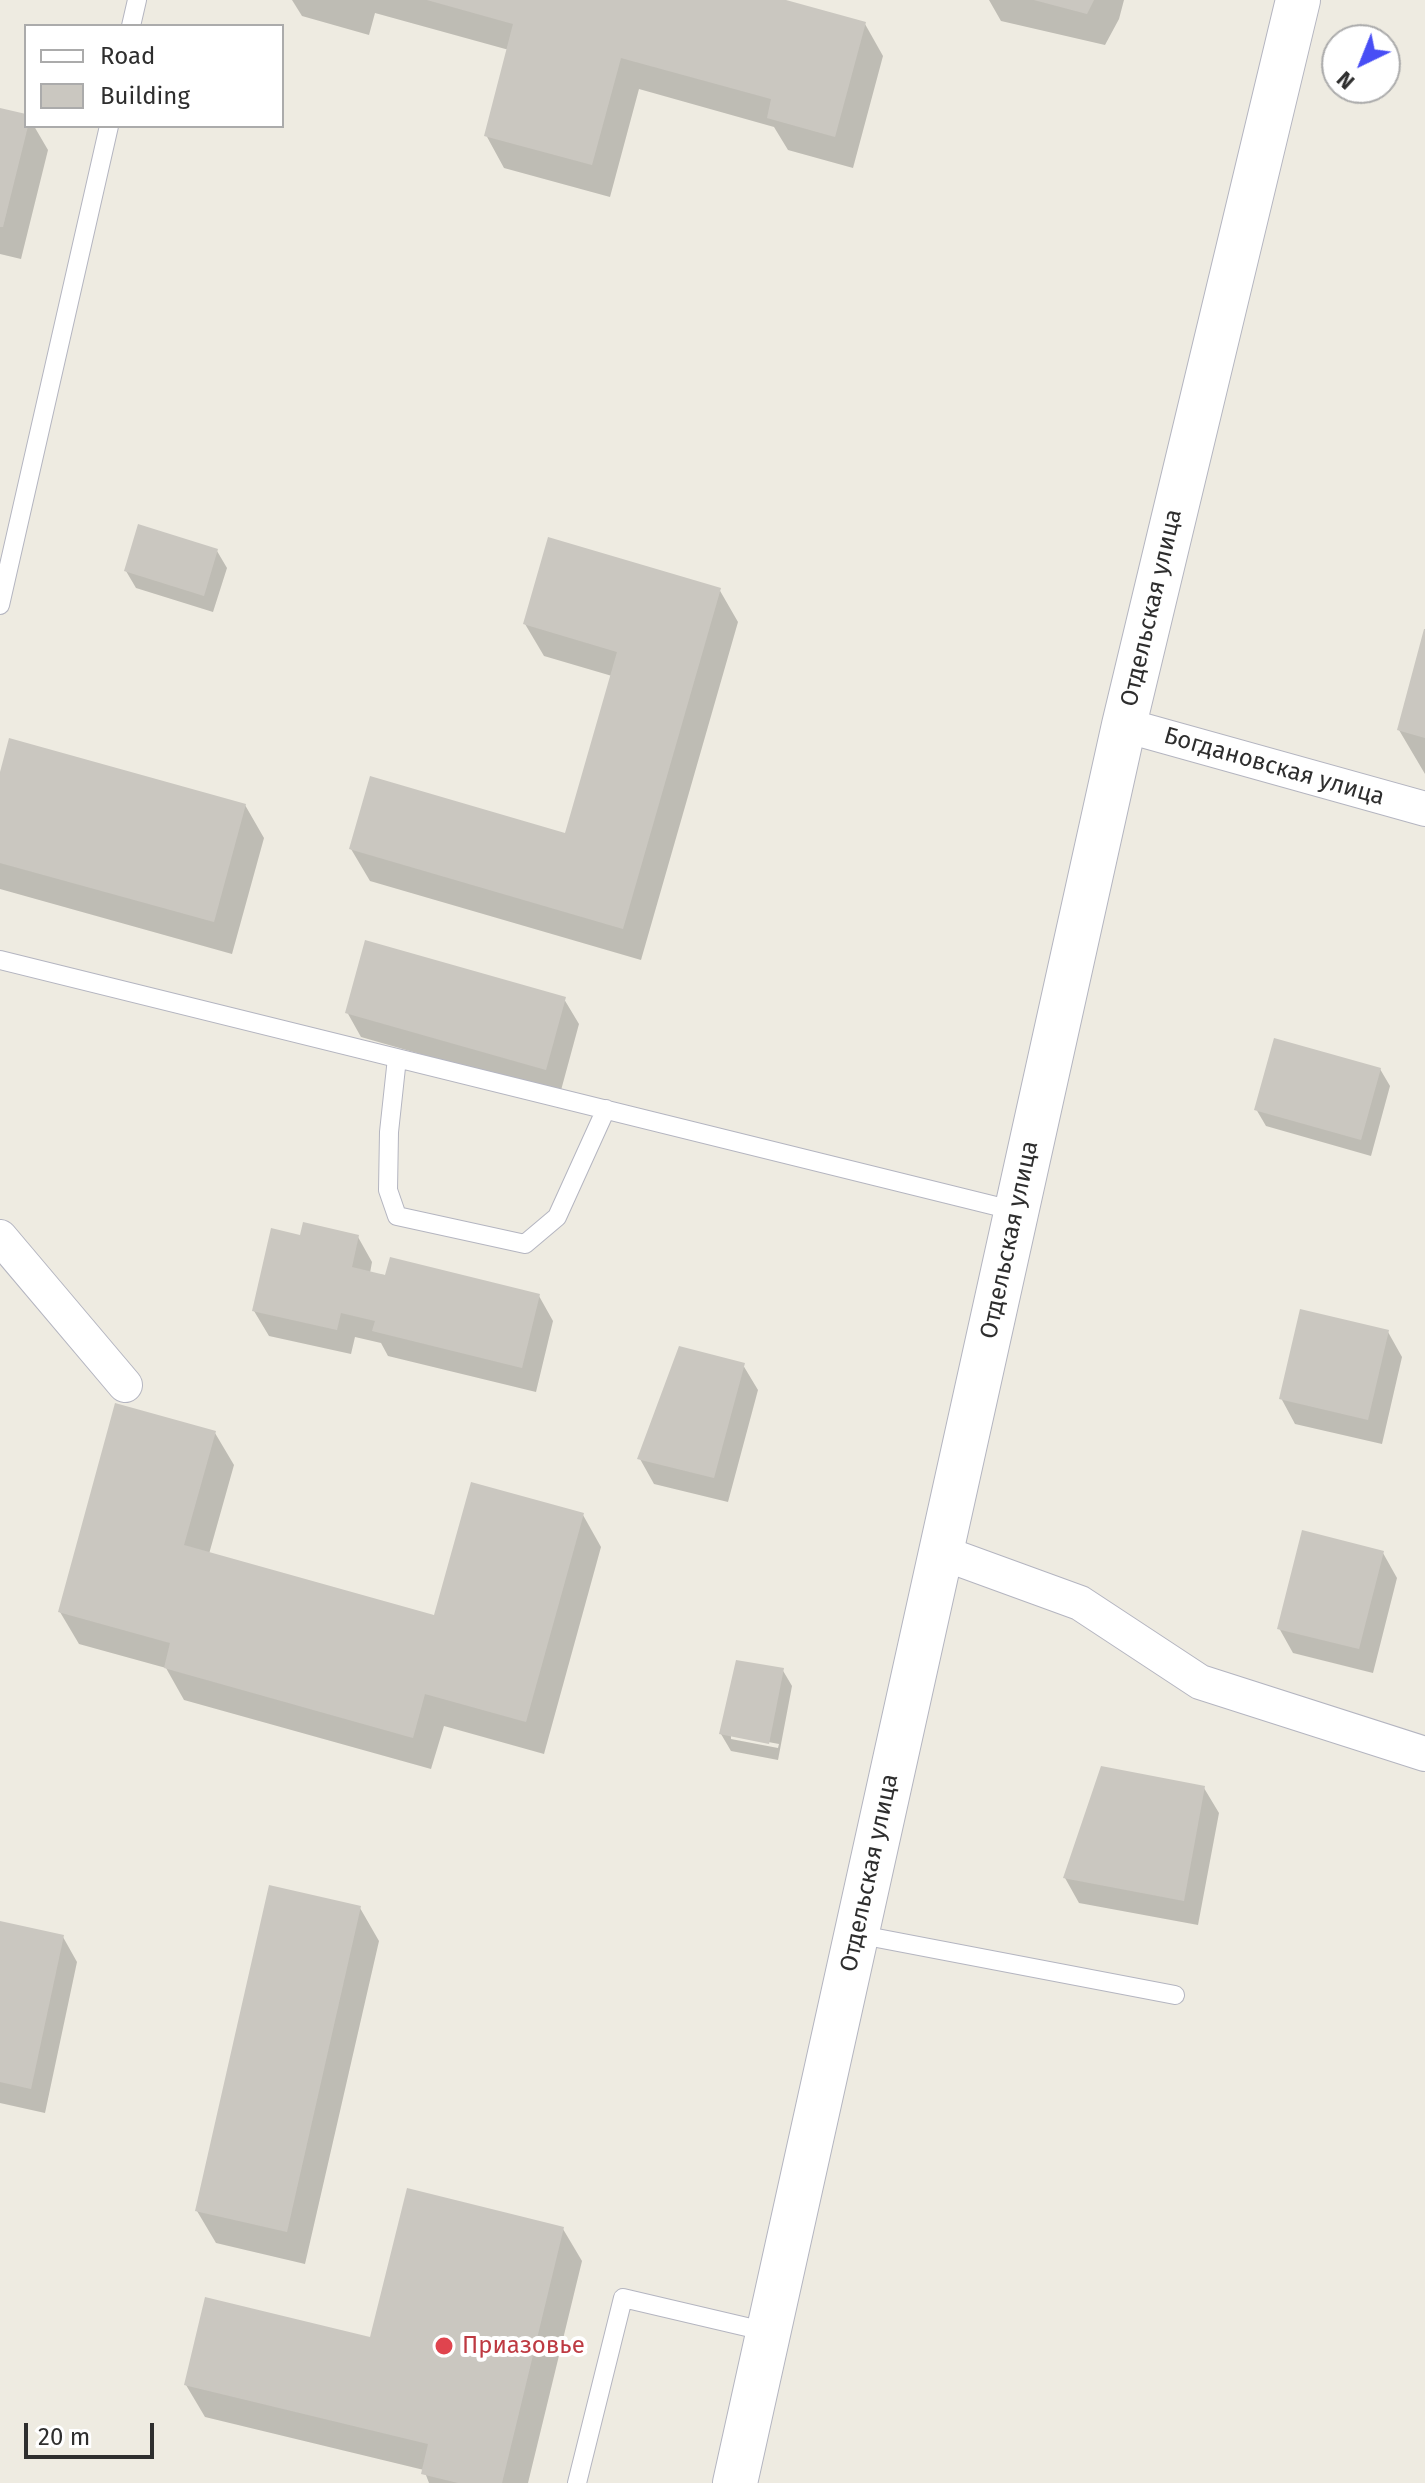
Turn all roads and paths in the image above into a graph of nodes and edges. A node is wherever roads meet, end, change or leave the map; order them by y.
1 (137, 0) edge
2 (1298, 0) edge
3 (131, 24) edge
4 (109, 128) edge
5 (0, 605) edge
6 (1124, 725) junction
7 (1425, 809) edge
8 (0, 960) edge
9 (397, 1058) junction
10 (606, 1109) junction
11 (1016, 1211) junction
12 (0, 1237) edge
13 (125, 1385) dead end
14 (940, 1552) junction
15 (1425, 1754) edge
16 (856, 1934) junction
17 (1175, 1995) dead end
18 (768, 2332) junction
19 (577, 2483) edge
20 (735, 2483) edge

1 - 3 lane
2 - 6 street, Отдельская улица
4 - 5 lane
6 - 7 street, Богдановская улица
6 - 11 street, Отдельская улица
8 - 9 lane
9 - 10 lane
9 - 10 lane
10 - 11 lane
11 - 14 street, Отдельская улица
12 - 13 street
14 - 15 street
14 - 16 street, Отдельская улица
16 - 17 lane
16 - 18 street, Отдельская улица
18 - 19 lane
18 - 20 street, Отдельская улица

